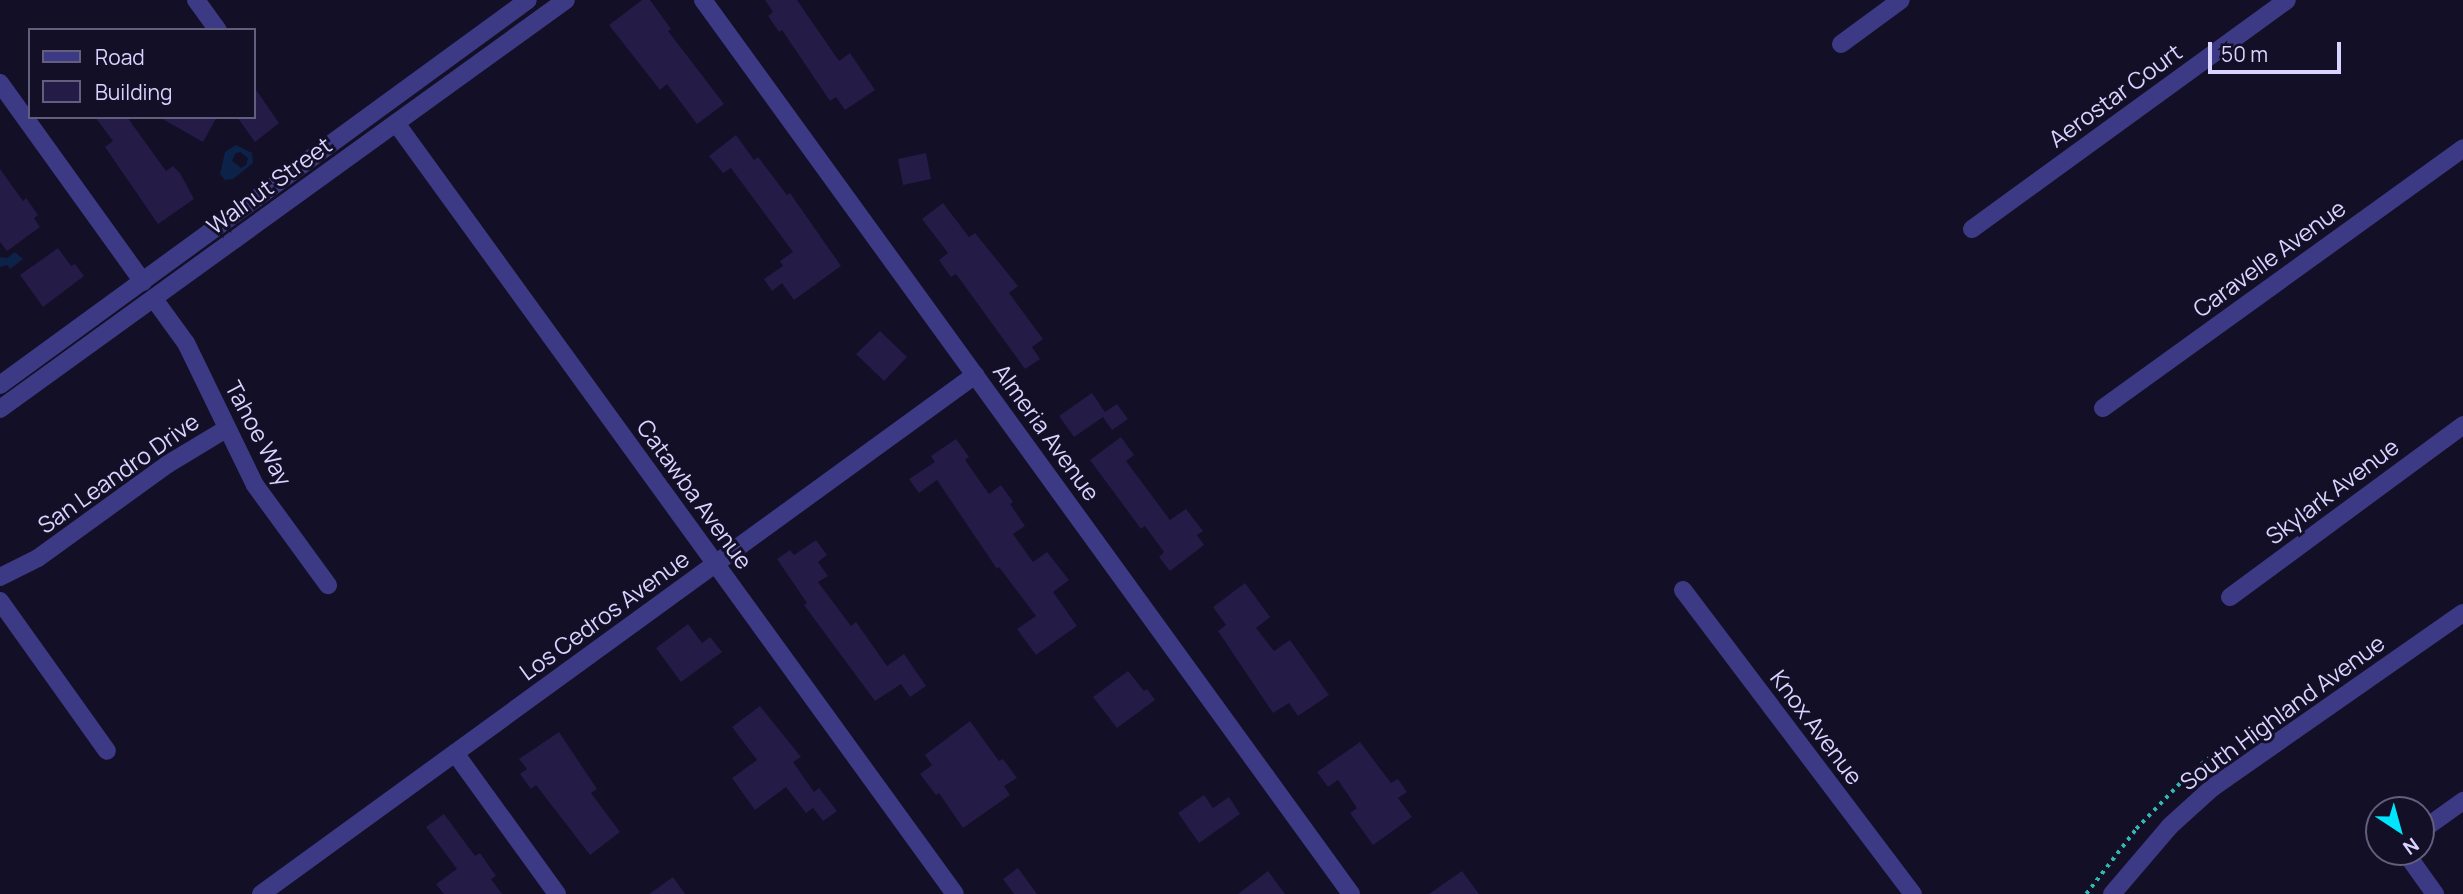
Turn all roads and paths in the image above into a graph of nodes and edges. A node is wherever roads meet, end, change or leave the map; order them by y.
1 (196, 0) edge
2 (528, 0) edge
3 (566, 0) edge
4 (703, 0) edge
5 (1901, 0) edge
6 (2287, 0) edge
7 (217, 28) edge
8 (1841, 44) dead end
9 (0, 83) edge
10 (396, 122) junction
11 (2463, 148) edge
12 (1972, 229) dead end
13 (143, 282) junction
14 (153, 299) junction
15 (975, 375) junction
16 (0, 385) edge
17 (2103, 408) dead end
18 (0, 409) edge
19 (2463, 425) edge
20 (226, 429) junction
21 (716, 564) junction
22 (0, 578) edge
23 (328, 586) dead end
24 (1683, 590) dead end
25 (2230, 597) dead end
26 (0, 601) edge
27 (2463, 614) edge
28 (107, 751) dead end
29 (455, 753) junction
30 (2209, 758) dead end
31 (2463, 801) edge
32 (2435, 821) edge
33 (2414, 866) edge
34 (261, 894) edge
35 (557, 894) edge
36 (955, 894) edge
37 (1351, 894) edge
38 (1913, 894) edge
39 (2086, 894) edge
40 (2112, 894) edge
41 (2435, 894) edge

1 - 7 street
2 - 13 street, Walnut Street
3 - 10 street, Walnut Street
4 - 15 street, Almeria Avenue
5 - 8 street
6 - 12 street, Aerostar Court
9 - 13 street
10 - 14 street, Walnut Street
10 - 21 street, Catawba Avenue
11 - 17 street, Caravelle Avenue
13 - 16 street, Walnut Street
14 - 18 street, Walnut Street
14 - 20 street, Tahoe Way
15 - 21 street, Los Cedros Avenue
15 - 37 street, Almeria Avenue
19 - 25 street, Skylark Avenue
20 - 22 street, San Leandro Drive
20 - 23 street, Tahoe Way
21 - 29 street, Los Cedros Avenue
21 - 36 street, Catawba Avenue
24 - 38 street, Knox Avenue
26 - 28 street
27 - 40 street, South Highland Avenue
29 - 34 street, Los Cedros Avenue
29 - 35 street
30 - 39 path
31 - 32 street
33 - 41 street

